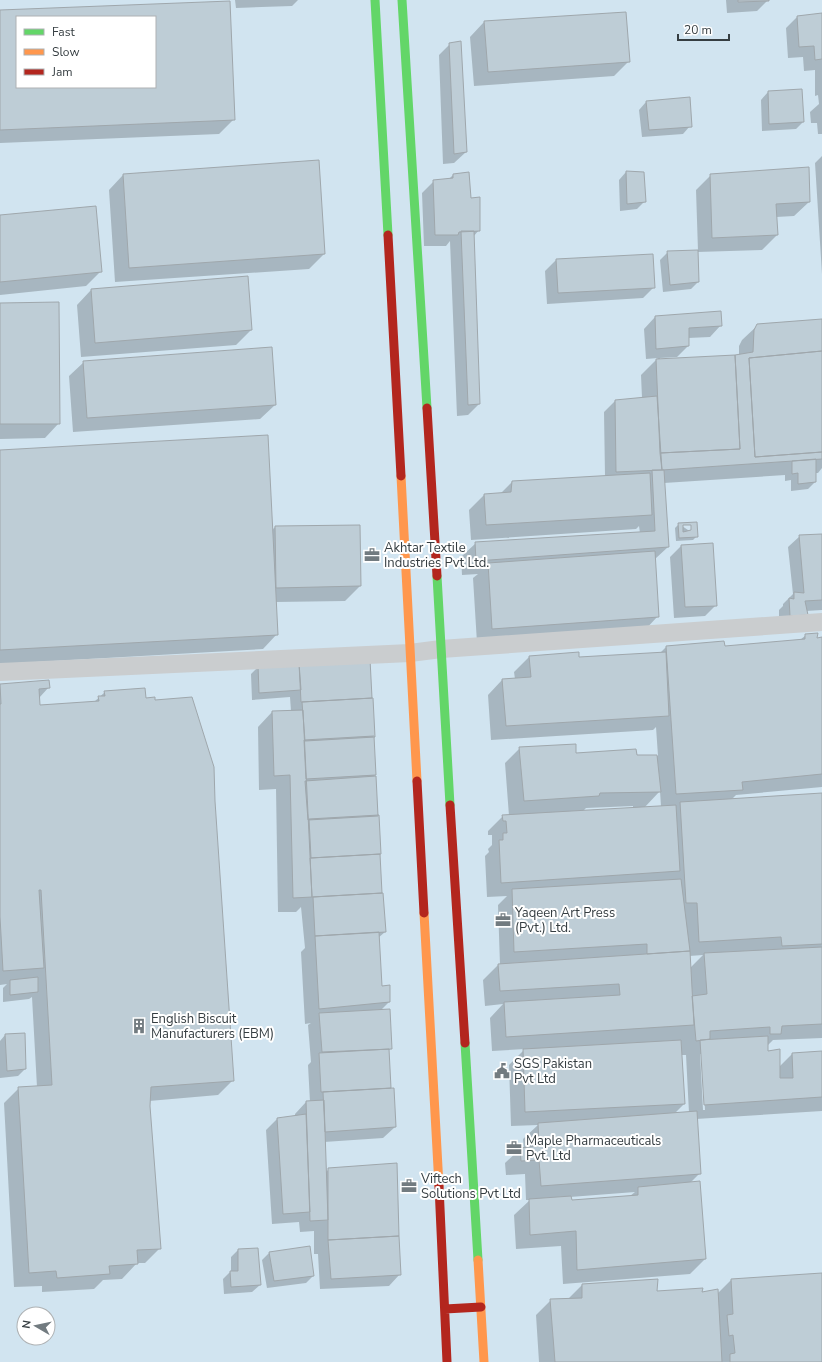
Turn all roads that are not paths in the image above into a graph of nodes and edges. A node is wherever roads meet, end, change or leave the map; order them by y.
1 (375, 0) edge
2 (402, 0) edge
3 (822, 622) edge
4 (441, 649) junction
5 (410, 653) junction
6 (0, 672) edge
7 (481, 1307) junction
8 (445, 1309) junction
9 (447, 1362) edge
10 (484, 1362) edge

1 - 5 street
2 - 4 street
3 - 4 street
4 - 5 street
4 - 7 street
5 - 6 street
5 - 8 street
7 - 8 street
7 - 10 street
8 - 9 street

